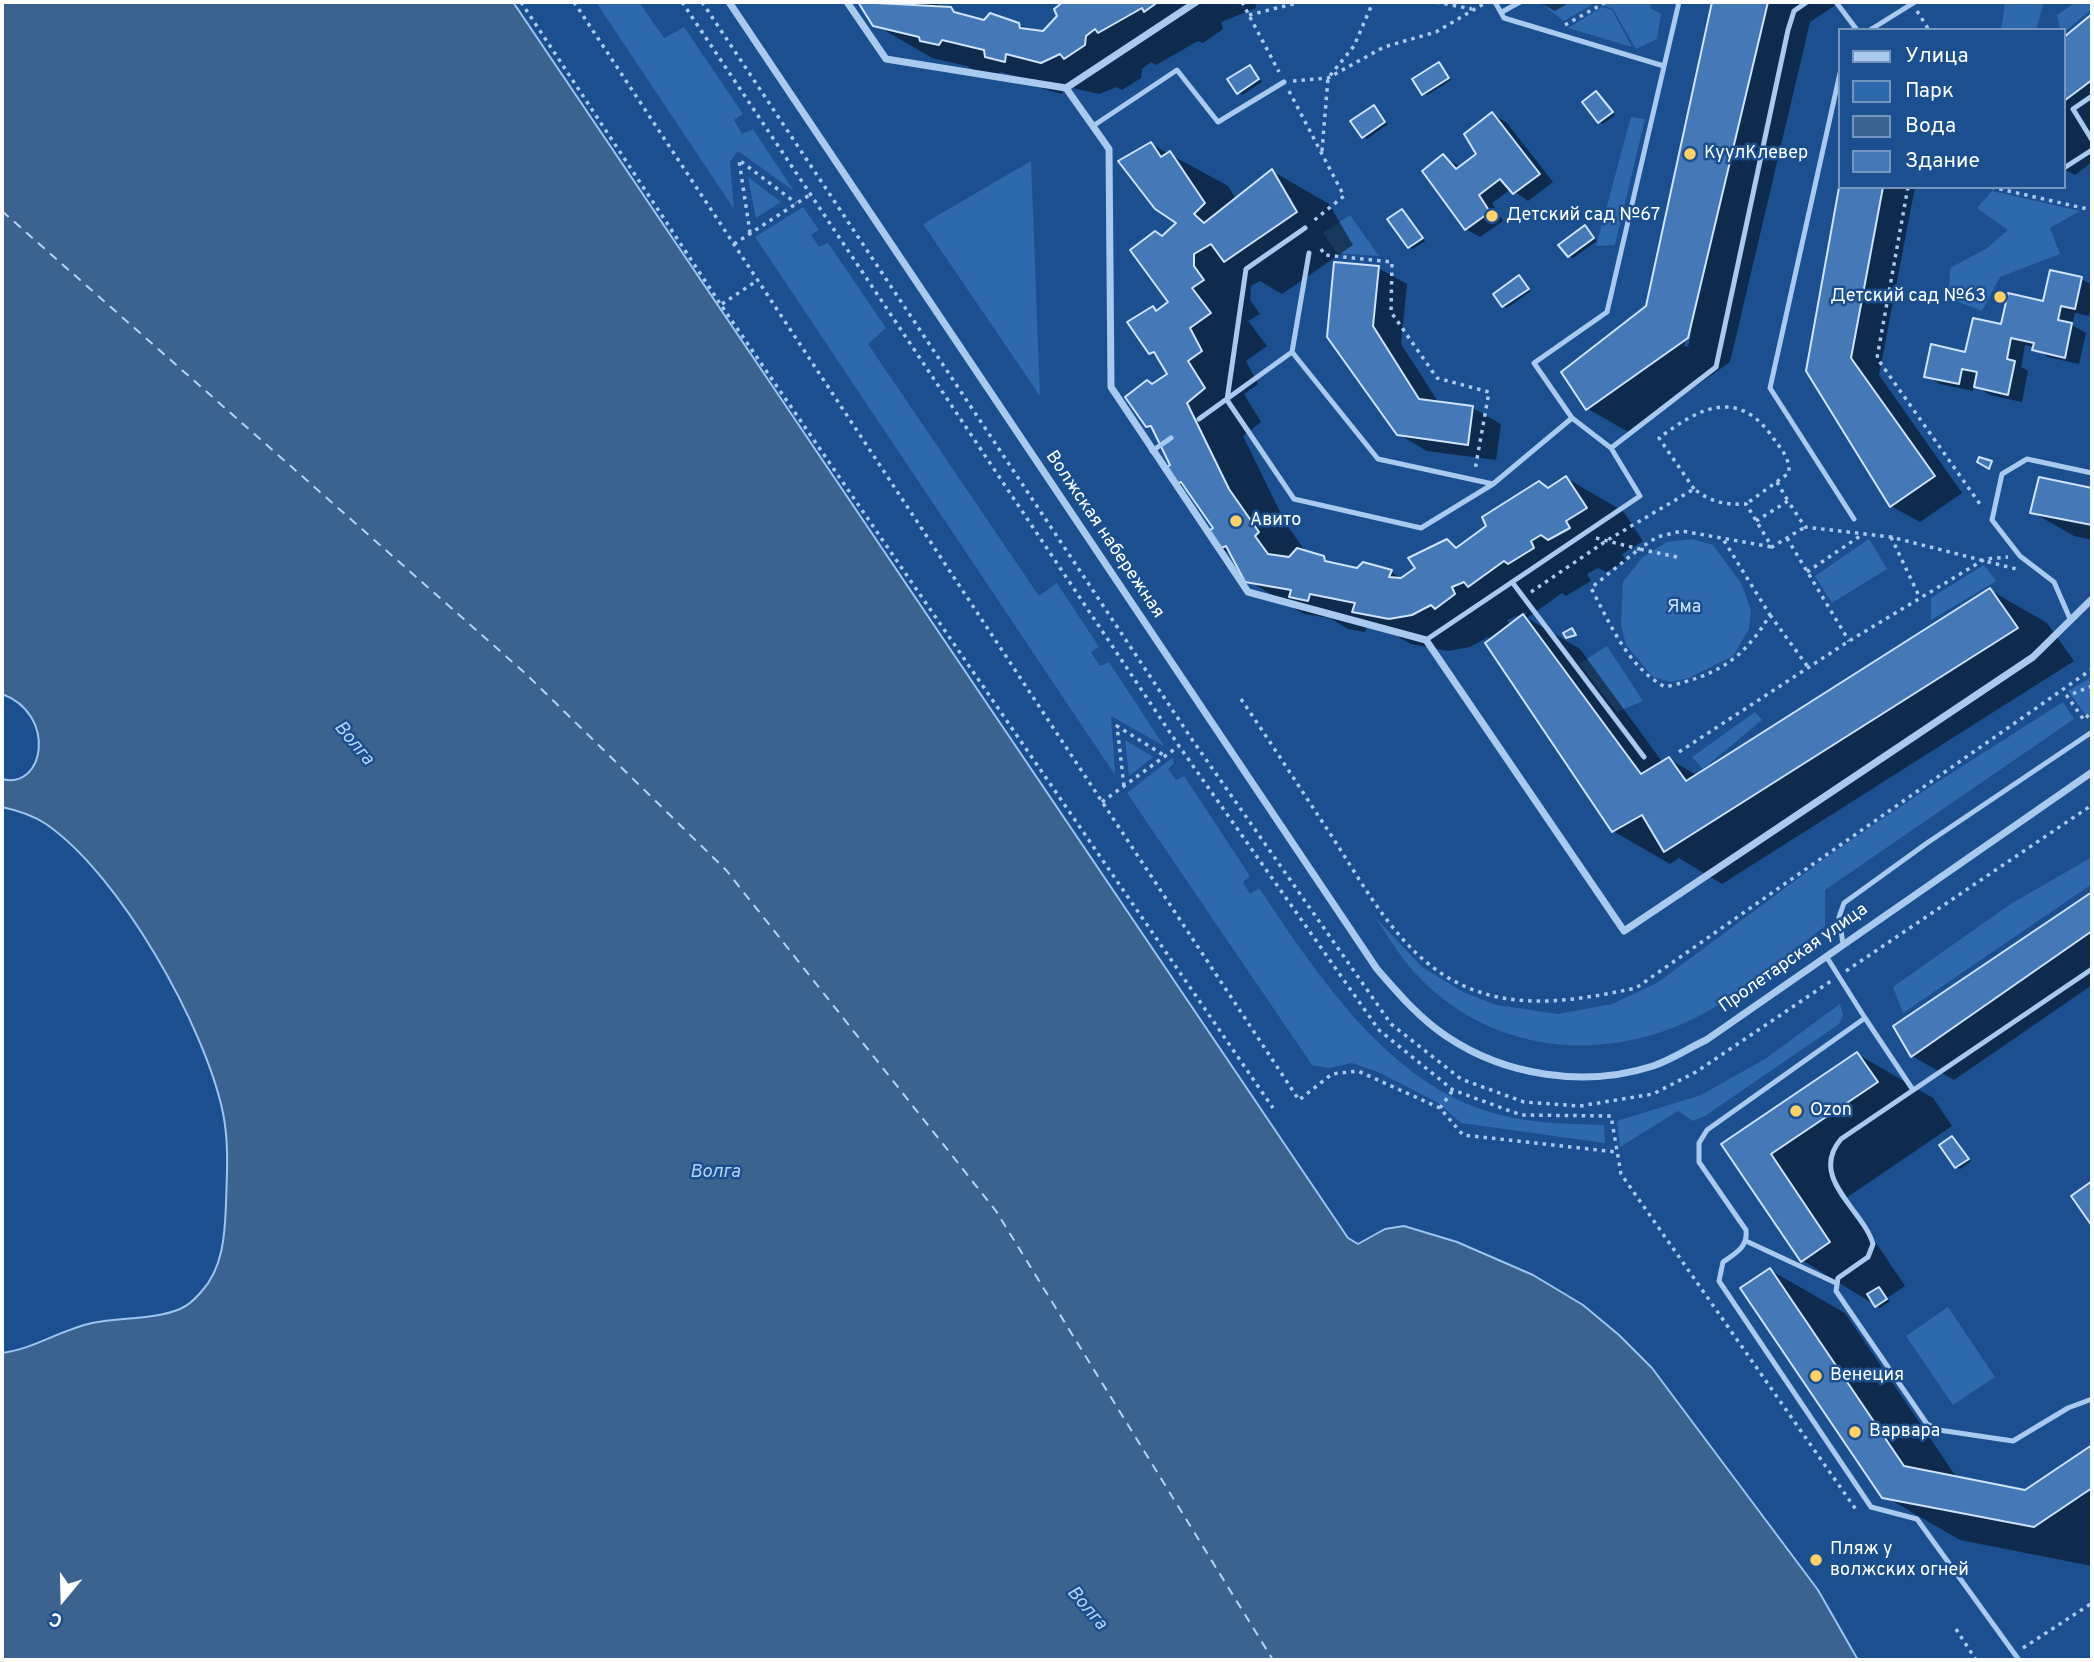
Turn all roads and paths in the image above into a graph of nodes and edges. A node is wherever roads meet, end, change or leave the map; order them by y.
1 (521, 2) edge
2 (574, 2) edge
3 (682, 2) edge
4 (702, 2) edge
5 (729, 2) edge
6 (847, 2) edge
7 (1196, 2) edge
8 (1242, 2) edge
9 (1301, 2) edge
10 (1373, 2) edge
11 (1436, 2) edge
12 (1487, 2) edge
13 (1495, 2) edge
14 (1520, 2) edge
15 (1606, 2) edge
16 (1678, 2) edge
17 (1807, 2) edge
18 (1836, 2) edge
19 (1914, 2) edge
20 (1474, 9) junction
21 (1502, 12) junction
22 (1249, 15) junction
23 (1856, 28) edge
24 (1873, 28) edge
25 (1929, 28) edge
26 (1551, 33) junction
27 (1664, 66) junction
28 (1328, 78) junction
29 (1839, 78) edge
30 (1284, 82) junction
31 (1066, 88) junction
32 (2092, 96) edge
33 (1093, 126) junction
34 (2092, 140) edge
35 (2092, 150) edge
36 (1321, 153) junction
37 (2066, 167) edge
38 (1908, 189) edge
39 (2000, 189) edge
40 (811, 194) junction
41 (796, 203) junction
42 (2092, 210) edge
43 (1305, 228) junction
44 (750, 233) junction
45 (734, 244) junction
46 (1309, 253) dead end
47 (758, 279) junction
48 (721, 305) junction
49 (1292, 352) junction
50 (1227, 400) junction
51 (1572, 418) junction
52 (1199, 419) dead end
53 (1171, 438) dead end
54 (1611, 448) junction
55 (1152, 451) junction
56 (2092, 472) edge
57 (1474, 479) junction
58 (1777, 482) junction
59 (1493, 484) junction
60 (1694, 489) junction
61 (1788, 501) junction
62 (1746, 504) junction
63 (1854, 519) dead end
64 (1992, 520) junction
65 (1756, 521) junction
66 (1805, 527) junction
67 (1863, 534) junction
68 (1582, 535) junction
69 (1891, 537) junction
70 (1787, 538) junction
71 (1723, 539) junction
72 (1606, 541) junction
73 (1772, 547) junction
74 (1639, 550) junction
75 (2020, 556) junction
76 (1676, 557) dead end
77 (1985, 559) junction
78 (2019, 570) dead end
79 (1807, 572) junction
80 (1512, 582) junction
81 (1524, 597) junction
82 (1920, 598) junction
83 (2092, 599) edge
84 (1770, 615) junction
85 (2071, 621) junction
86 (1426, 640) junction
87 (1849, 640) junction
88 (1809, 667) junction
89 (2092, 669) edge
90 (2092, 686) edge
91 (1241, 699) dead end
92 (2092, 711) edge
93 (2092, 732) edge
94 (1179, 746) junction
95 (1679, 752) dead end
96 (1165, 756) junction
97 (1644, 757) dead end
98 (2092, 772) edge
99 (1124, 786) junction
100 (1102, 802) junction
101 (2092, 804) edge
102 (1843, 944) junction
103 (1826, 956) junction
104 (2092, 969) edge
105 (1839, 976) junction
106 (1865, 1018) junction
107 (1483, 1057) joint
108 (1452, 1090) junction
109 (1913, 1090) junction
110 (1273, 1108) dead end
111 (1440, 1108) junction
112 (1617, 1152) junction
113 (1746, 1241) junction
114 (1836, 1283) junction
115 (2092, 1399) edge
116 (1859, 1513) dead end
117 (2092, 1603) edge
118 (1956, 1629) dead end
119 (2014, 1654) junction
120 (1976, 1660) edge
121 (2019, 1660) edge

1 - 48 path
2 - 45 path
3 - 40 path
4 - 105 path
5 - 107 street, Волжская набережная
6 - 31 street
7 - 31 street
8 - 22 path
9 - 22 path
10 - 28 path
11 - 20 path
12 - 20 path
13 - 21 lane
14 - 21 lane
15 - 26 path
16 - 27 lane
17 - 54 lane
18 - 23 lane
19 - 24 lane
19 - 25 path
20 - 28 path
21 - 26 lane
22 - 30 path
26 - 27 lane
27 - 51 lane
28 - 30 path
28 - 36 path
29 - 63 lane
30 - 33 lane
30 - 36 path
31 - 33 street
32 - 34 lane
33 - 55 street
35 - 37 lane
36 - 43 path
38 - 64 path
39 - 42 path
40 - 41 path
40 - 94 path
41 - 44 path
41 - 44 path
43 - 50 lane
43 - 57 path
44 - 45 path
45 - 47 path
46 - 49 lane
47 - 48 path
47 - 100 path
48 - 110 path
49 - 50 lane
49 - 57 lane
50 - 52 lane
50 - 59 lane
51 - 54 lane
51 - 59 lane
53 - 55 lane
54 - 68 lane
55 - 86 street
56 - 64 lane
57 - 59 lane
58 - 60 path
58 - 61 path
58 - 62 path
60 - 62 path
60 - 72 path
61 - 65 path
61 - 66 path
62 - 65 path
64 - 75 lane
65 - 73 path
66 - 67 path
66 - 70 path
67 - 69 path
67 - 79 path
68 - 72 path
68 - 80 lane
69 - 77 path
69 - 82 path
70 - 73 path
70 - 79 path
71 - 73 path
71 - 74 path
71 - 84 path
72 - 74 path
72 - 81 path
74 - 76 path
74 - 84 path
75 - 77 path
75 - 85 lane
77 - 78 path
77 - 82 path
79 - 87 path
80 - 81 lane
80 - 86 lane
81 - 97 lane
82 - 87 path
83 - 85 street
84 - 88 path
85 - 86 street
87 - 88 path
88 - 95 path
89 - 91 path
90 - 92 path
93 - 102 lane
94 - 96 path
94 - 108 path
96 - 99 path
96 - 99 path
98 - 102 street, Пролетарская улица
99 - 100 path
100 - 111 path
101 - 105 path
102 - 103 street, Пролетарская улица
103 - 105 lane
103 - 107 street, Пролетарская улица
104 - 109 lane
105 - 106 lane
106 - 109 lane
106 - 113 lane
108 - 111 path
108 - 112 path
109 - 114 lane
111 - 112 path
112 - 116 path
113 - 114 lane
113 - 119 lane
114 - 115 lane
117 - 119 path
118 - 120 path
119 - 121 lane

